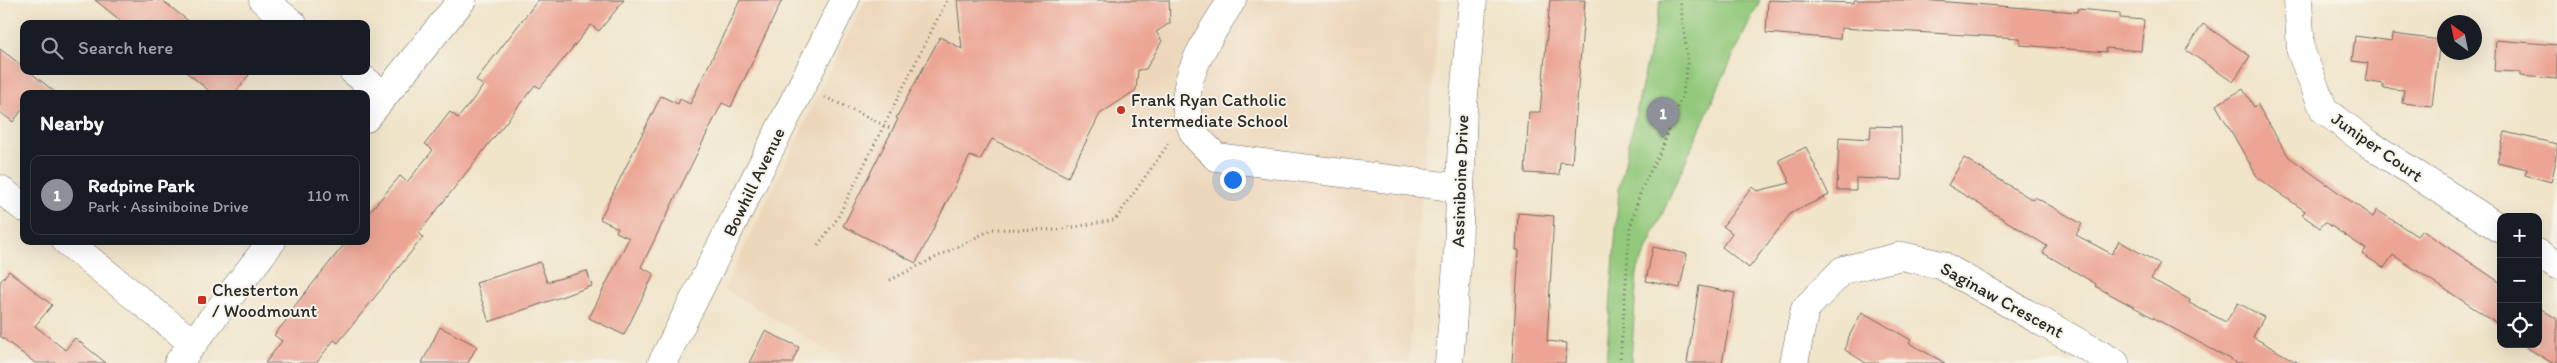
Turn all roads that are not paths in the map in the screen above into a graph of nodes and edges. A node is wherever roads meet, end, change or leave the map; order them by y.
1 (263, 0) edge
2 (462, 0) edge
3 (844, 0) edge
4 (1232, 0) edge
5 (1473, 0) edge
6 (2298, 0) edge
7 (288, 20) edge
8 (358, 75) edge
9 (384, 96) junction
10 (370, 113) edge
11 (1460, 188) junction
12 (0, 189) edge
13 (20, 205) edge
14 (2497, 226) edge
15 (70, 245) edge
16 (269, 245) edge
17 (2542, 256) edge
18 (2557, 265) edge
19 (186, 353) edge
20 (662, 363) edge
21 (1450, 363) edge
22 (1794, 363) edge
23 (2116, 363) edge

1 - 7 street
2 - 9 street
3 - 20 street, Bowhill Avenue
4 - 11 street
5 - 11 street, Assiniboine Drive
6 - 14 street, Juniper Court
8 - 9 street
9 - 10 street
11 - 21 street, Assiniboine Drive
12 - 13 street
15 - 19 street
16 - 19 street
17 - 18 street
22 - 23 street, Saginaw Crescent

